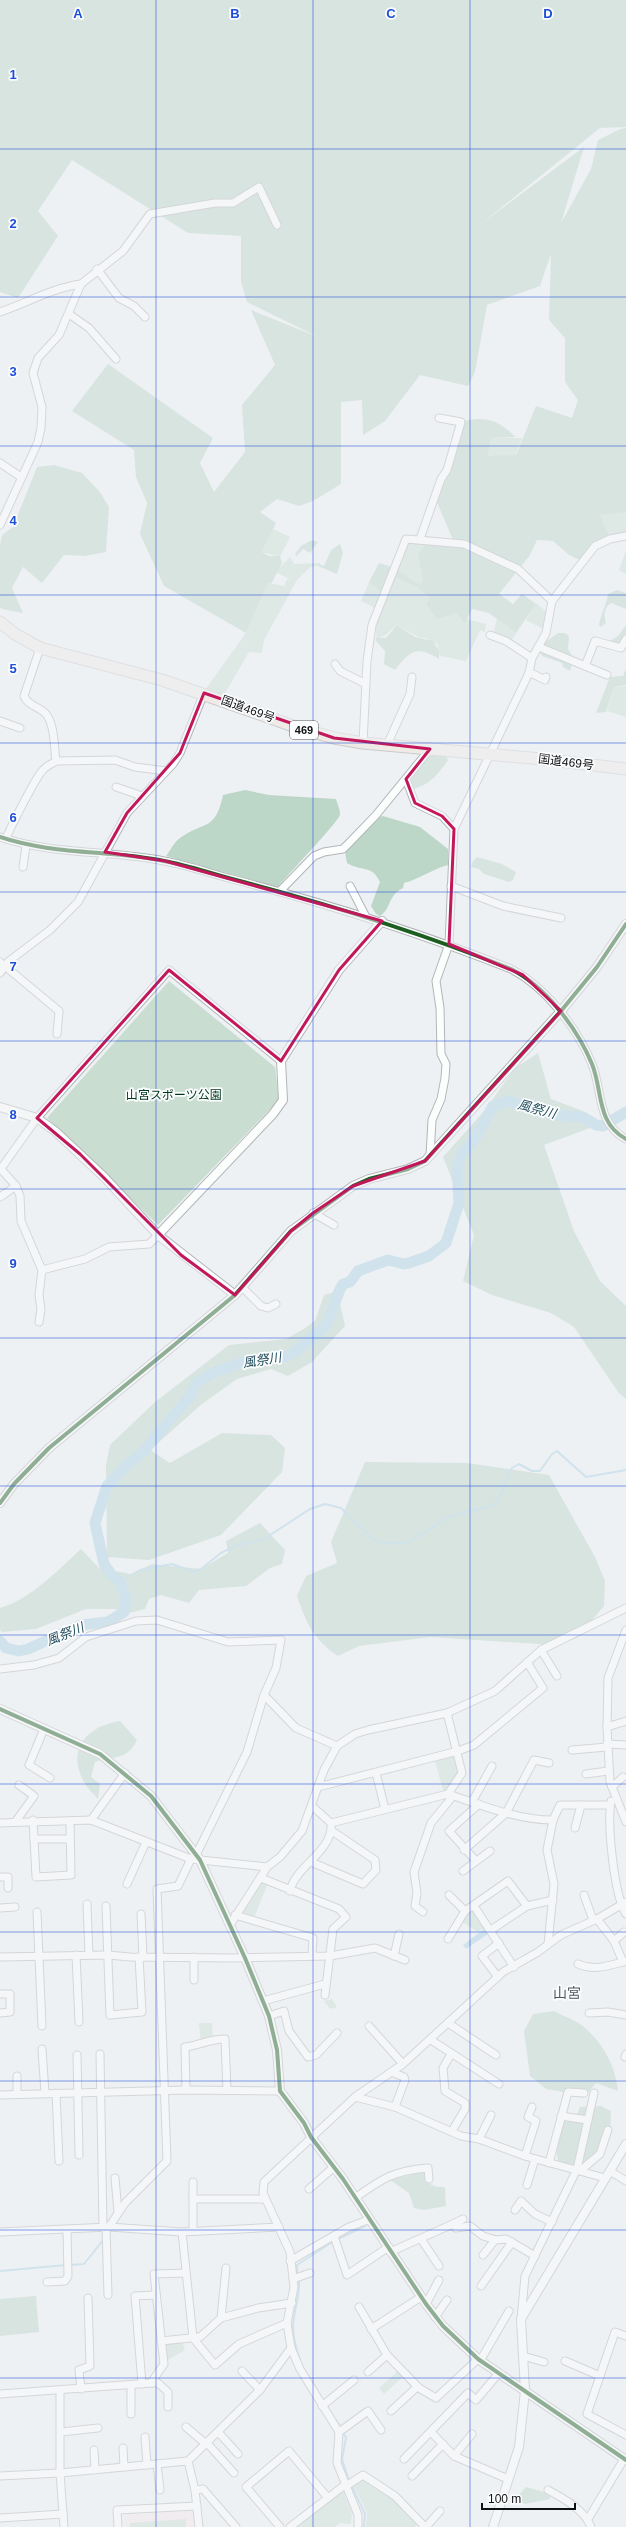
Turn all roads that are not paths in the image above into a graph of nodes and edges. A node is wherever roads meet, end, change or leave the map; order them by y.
1 (278, 225) dead end
2 (98, 269) junction
3 (81, 284) junction
4 (0, 312) edge
5 (69, 314) junction
6 (145, 317) dead end
7 (116, 359) dead end
8 (439, 418) dead end
9 (0, 463) edge
10 (21, 477) junction
11 (0, 525) edge
12 (626, 536) edge
13 (420, 539) junction
14 (552, 601) junction
15 (0, 622) edge
16 (490, 634) dead end
17 (626, 640) edge
18 (539, 647) junction
19 (40, 648) junction
20 (532, 658) junction
21 (335, 664) dead end
22 (585, 666) junction
23 (529, 672) junction
24 (607, 675) dead end
25 (412, 676) dead end
26 (546, 677) dead end
27 (366, 684) junction
28 (204, 693) junction
29 (0, 721) edge
30 (20, 728) dead end
31 (363, 743) junction
32 (387, 745) junction
33 (430, 749) junction
34 (490, 754) junction
35 (56, 761) junction
36 (626, 768) edge
37 (166, 771) junction
38 (406, 779) junction
39 (116, 787) dead end
40 (142, 796) junction
41 (454, 829) junction
42 (3, 838) edge
43 (26, 846) junction
44 (105, 852) junction
45 (23, 867) dead end
46 (350, 886) dead end
47 (451, 886) junction
48 (280, 891) junction
49 (365, 915) junction
50 (561, 918) dead end
51 (382, 921) junction
52 (625, 929) edge
53 (449, 944) junction
54 (2, 967) edge
55 (561, 1011) junction
56 (57, 1034) dead end
57 (281, 1061) junction
58 (0, 1107) edge
59 (37, 1118) junction
60 (626, 1139) edge
61 (430, 1156) junction
62 (1, 1170) edge
63 (16, 1186) junction
64 (0, 1197) edge
65 (313, 1213) junction
66 (334, 1225) dead end
67 (158, 1235) junction
68 (42, 1270) junction
69 (243, 1288) junction
70 (235, 1295) junction
71 (276, 1304) dead end
72 (39, 1322) dead end
73 (0, 1503) edge
74 (626, 1608) edge
75 (626, 1630) edge
76 (623, 1645) edge
77 (541, 1650) junction
78 (527, 1662) junction
79 (0, 1669) edge
80 (557, 1676) dead end
81 (264, 1696) junction
82 (0, 1710) edge
83 (447, 1713) junction
84 (626, 1721) edge
85 (607, 1727) junction
86 (44, 1729) junction
87 (626, 1745) edge
88 (337, 1746) junction
89 (607, 1746) junction
90 (572, 1750) dead end
91 (458, 1751) junction
92 (550, 1763) dead end
93 (492, 1766) dead end
94 (608, 1771) junction
95 (376, 1772) junction
96 (125, 1773) junction
97 (586, 1774) dead end
98 (623, 1777) dead end
99 (50, 1778) dead end
100 (19, 1785) dead end
101 (611, 1785) junction
102 (318, 1787) junction
103 (451, 1795) junction
104 (475, 1803) junction
105 (626, 1803) edge
106 (582, 1805) junction
107 (610, 1805) junction
108 (312, 1806) junction
109 (619, 1808) junction
110 (385, 1809) junction
111 (506, 1813) junction
112 (34, 1820) junction
113 (91, 1820) junction
114 (553, 1820) junction
115 (16, 1821) junction
116 (70, 1821) junction
117 (626, 1821) edge
118 (0, 1823) edge
119 (331, 1823) junction
120 (575, 1828) dead end
121 (332, 1831) junction
122 (34, 1839) junction
123 (70, 1839) junction
124 (146, 1842) junction
125 (464, 1850) junction
126 (490, 1851) dead end
127 (196, 1858) junction
128 (311, 1862) junction
129 (476, 1862) junction
130 (267, 1867) junction
131 (463, 1871) dead end
132 (0, 1877) edge
133 (261, 1878) junction
134 (127, 1884) dead end
135 (8, 1888) dead end
136 (290, 1891) junction
137 (449, 1895) dead end
138 (584, 1895) dead end
139 (553, 1900) junction
140 (623, 1903) edge
141 (87, 1904) dead end
142 (106, 1906) dead end
143 (474, 1906) junction
144 (527, 1906) junction
145 (0, 1908) edge
146 (15, 1908) dead end
147 (465, 1911) junction
148 (37, 1912) dead end
149 (423, 1912) dead end
150 (141, 1914) dead end
151 (626, 1914) edge
152 (235, 1915) junction
153 (595, 1920) junction
154 (230, 1925) junction
155 (491, 1930) junction
156 (624, 1932) dead end
157 (400, 1934) dead end
158 (448, 1939) dead end
159 (614, 1941) junction
160 (499, 1943) junction
161 (548, 1944) junction
162 (39, 1955) junction
163 (76, 1955) junction
164 (89, 1955) junction
165 (108, 1955) junction
166 (312, 1955) junction
167 (330, 1956) junction
168 (394, 1956) junction
169 (141, 1957) junction
170 (159, 1957) junction
171 (0, 1958) edge
172 (194, 1958) junction
173 (245, 1958) junction
174 (405, 1960) dead end
175 (625, 1961) edge
176 (578, 1964) dead end
177 (514, 1967) junction
178 (498, 1977) junction
179 (194, 1980) dead end
180 (325, 1984) junction
181 (0, 1994) edge
182 (325, 1995) dead end
183 (263, 2001) junction
184 (0, 2012) edge
185 (589, 2013) dead end
186 (626, 2015) edge
187 (269, 2016) junction
188 (78, 2022) dead end
189 (448, 2023) junction
190 (42, 2026) dead end
191 (370, 2026) dead end
192 (337, 2033) dead end
193 (431, 2040) junction
194 (42, 2049) dead end
195 (100, 2054) dead end
196 (451, 2054) junction
197 (76, 2055) dead end
198 (496, 2055) dead end
199 (403, 2064) junction
200 (392, 2072) junction
201 (17, 2076) dead end
202 (499, 2084) dead end
203 (186, 2090) junction
204 (227, 2090) junction
205 (164, 2091) junction
206 (280, 2091) junction
207 (78, 2092) junction
208 (100, 2092) junction
209 (45, 2093) junction
210 (56, 2093) junction
211 (584, 2093) dead end
212 (594, 2093) dead end
213 (18, 2094) junction
214 (0, 2095) edge
215 (355, 2097) junction
216 (395, 2107) junction
217 (532, 2107) dead end
218 (491, 2115) dead end
219 (561, 2116) junction
220 (588, 2120) junction
221 (608, 2130) dead end
222 (452, 2131) junction
223 (311, 2137) junction
224 (480, 2140) junction
225 (626, 2144) edge
226 (79, 2155) dead end
227 (525, 2156) junction
228 (535, 2159) junction
229 (59, 2160) dead end
230 (549, 2163) junction
231 (334, 2167) junction
232 (579, 2170) junction
233 (607, 2174) junction
234 (115, 2178) dead end
235 (429, 2179) dead end
236 (626, 2181) edge
237 (193, 2182) dead end
238 (527, 2185) dead end
239 (309, 2189) dead end
240 (265, 2198) junction
241 (355, 2198) junction
242 (96, 2199) dead end
243 (193, 2199) junction
244 (103, 2203) junction
245 (515, 2210) dead end
246 (118, 2212) junction
247 (463, 2219) dead end
248 (368, 2220) junction
249 (552, 2222) junction
250 (455, 2223) junction
251 (279, 2227) junction
252 (106, 2228) junction
253 (67, 2230) junction
254 (193, 2230) junction
255 (0, 2232) edge
256 (182, 2232) junction
257 (334, 2236) junction
258 (421, 2239) junction
259 (495, 2240) junction
260 (512, 2242) junction
261 (388, 2250) junction
262 (483, 2255) dead end
263 (535, 2256) junction
264 (290, 2260) junction
265 (439, 2266) dead end
266 (226, 2268) dead end
267 (185, 2273) junction
268 (310, 2273) dead end
269 (293, 2279) junction
270 (440, 2280) dead end
271 (47, 2282) dead end
272 (481, 2286) dead end
273 (108, 2295) dead end
274 (156, 2295) junction
275 (421, 2297) junction
276 (88, 2298) dead end
277 (447, 2300) dead end
278 (292, 2303) junction
279 (426, 2304) junction
280 (359, 2307) dead end
281 (509, 2311) dead end
282 (435, 2316) junction
283 (221, 2318) junction
284 (521, 2319) junction
285 (287, 2323) junction
286 (371, 2329) junction
287 (626, 2336) edge
288 (193, 2338) junction
289 (161, 2341) junction
290 (292, 2348) junction
291 (387, 2355) junction
292 (523, 2356) junction
293 (479, 2360) junction
294 (565, 2361) dead end
295 (544, 2362) dead end
296 (242, 2371) dead end
297 (368, 2372) dead end
298 (498, 2373) junction
299 (600, 2376) junction
300 (354, 2380) dead end
301 (151, 2383) junction
302 (142, 2384) junction
303 (131, 2385) junction
304 (417, 2387) junction
305 (81, 2389) junction
306 (260, 2390) junction
307 (60, 2391) junction
308 (525, 2391) junction
309 (0, 2394) edge
310 (324, 2404) junction
311 (168, 2407) dead end
312 (391, 2411) dead end
313 (131, 2414) dead end
314 (186, 2426) dead end
315 (98, 2428) dead end
316 (381, 2430) dead end
317 (61, 2432) junction
318 (339, 2432) junction
319 (431, 2432) junction
320 (219, 2433) junction
321 (472, 2434) dead end
322 (626, 2436) edge
323 (145, 2437) dead end
324 (206, 2444) junction
325 (443, 2444) junction
326 (123, 2448) dead end
327 (94, 2450) dead end
328 (238, 2454) dead end
329 (454, 2456) junction
330 (404, 2459) dead end
331 (625, 2460) edge
332 (188, 2461) junction
333 (157, 2464) junction
334 (147, 2465) junction
335 (124, 2467) junction
336 (95, 2470) junction
337 (60, 2473) junction
338 (234, 2473) dead end
339 (0, 2476) edge
340 (412, 2476) dead end
341 (508, 2479) junction
342 (346, 2485) junction
343 (160, 2490) dead end
344 (195, 2490) junction
345 (548, 2490) dead end
346 (328, 2498) junction
347 (197, 2506) junction
348 (440, 2511) dead end
349 (63, 2514) junction
350 (0, 2518) edge
351 (588, 2519) junction
352 (423, 2526) edge
353 (64, 2527) edge
354 (118, 2527) edge
355 (199, 2527) edge
356 (236, 2527) edge
357 (280, 2527) edge
358 (290, 2527) edge
359 (358, 2527) edge
360 (493, 2527) edge
361 (591, 2527) edge

1 - 2 street
2 - 3 street
2 - 6 street
3 - 4 street
3 - 5 street
5 - 7 street
5 - 10 street
8 - 13 street
9 - 10 street
10 - 11 street
12 - 14 street
13 - 14 street
13 - 27 street
14 - 18 street
15 - 19 highway, 国道469号 / 469
16 - 20 street
17 - 22 street
18 - 20 street
18 - 22 street
19 - 28 highway, 国道469号 / 469
19 - 35 street
20 - 23 street
21 - 27 street
22 - 24 street
23 - 26 street
23 - 34 street
25 - 32 street
27 - 31 street
28 - 31 highway, 国道469号 / 469
28 - 37 street
29 - 30 street
31 - 32 highway, 国道469号 / 469
32 - 33 highway, 国道469号 / 469
33 - 34 highway, 国道469号 / 469
33 - 38 street
34 - 36 highway, 国道469号 / 469
34 - 41 street
35 - 37 street
35 - 42 street
37 - 40 street
38 - 41 street
38 - 48 street
39 - 40 street
40 - 44 street
41 - 47 street
42 - 43 street
43 - 44 street
43 - 45 street
44 - 48 street
44 - 54 street
46 - 49 street
47 - 50 street
47 - 53 street
48 - 49 street
49 - 51 street
51 - 53 street
51 - 57 street
52 - 55 street
53 - 55 street
53 - 61 street
54 - 56 street
55 - 60 street
55 - 61 street
57 - 59 street
57 - 67 street
58 - 59 street
59 - 62 street
59 - 67 street
61 - 65 street
62 - 63 street
63 - 64 street
63 - 68 street
65 - 66 street
65 - 69 street
67 - 68 street
67 - 70 street
68 - 72 street
69 - 70 street
69 - 71 street
70 - 73 street
74 - 77 street
75 - 76 street
76 - 85 street
77 - 78 street
77 - 80 street
78 - 83 street
78 - 91 street
79 - 81 street
81 - 88 street
81 - 127 street
82 - 86 street
83 - 88 street
83 - 91 street
84 - 85 street
85 - 89 street
86 - 96 street
86 - 99 street
87 - 89 street
88 - 102 street
89 - 90 street
89 - 94 street
91 - 95 street
91 - 103 street
92 - 111 street
93 - 104 street
94 - 97 street
94 - 101 street
95 - 102 street
95 - 110 street
96 - 113 street
96 - 127 street
98 - 101 street
100 - 115 street
101 - 107 street
101 - 109 street
102 - 108 street
103 - 104 street
103 - 110 street
103 - 149 street
104 - 111 street
104 - 125 street
105 - 109 street
106 - 107 street
106 - 114 street
106 - 120 street
107 - 140 street
108 - 119 street
108 - 130 street
109 - 117 street
110 - 119 street
111 - 114 street
111 - 125 street
112 - 115 street
112 - 116 street
112 - 122 street
113 - 116 street
113 - 124 street
114 - 139 street
115 - 118 street
116 - 123 street
119 - 121 street
121 - 128 street
121 - 128 street
122 - 123 street
122 - 123 street
124 - 127 street
124 - 134 street
125 - 129 street
126 - 129 street
127 - 130 street
127 - 154 street
127 - 170 street
128 - 136 street
129 - 131 street
130 - 133 street
132 - 135 street
133 - 136 street
133 - 152 street
136 - 167 street
137 - 147 street
138 - 153 street
139 - 144 street
139 - 161 street
140 - 151 street
140 - 153 street
141 - 164 street
142 - 165 street
143 - 144 street
143 - 147 street
143 - 155 street
144 - 155 street
145 - 146 street
147 - 158 street
148 - 162 street
150 - 169 street
152 - 154 street
152 - 166 street
153 - 159 street
153 - 161 street
154 - 173 street
155 - 160 street
156 - 159 street
157 - 168 street
159 - 175 street
160 - 177 street
160 - 178 street
161 - 177 street
162 - 163 street
162 - 171 street
162 - 190 street
163 - 164 street
163 - 188 street
164 - 165 street
165 - 169 street
165 - 169 street
166 - 167 street
166 - 173 street
167 - 168 street
167 - 180 street
168 - 174 street
169 - 170 street
170 - 172 street
170 - 205 street
172 - 173 street
172 - 179 street
173 - 183 street
175 - 176 street
177 - 178 street
178 - 189 street
180 - 182 street
180 - 183 street
181 - 184 street
183 - 187 street
185 - 186 street
187 - 192 street
187 - 206 street
189 - 193 street
189 - 198 street
191 - 199 street
193 - 196 street
193 - 199 street
194 - 209 street
195 - 208 street
196 - 202 street
196 - 222 street
197 - 207 street
199 - 200 street
200 - 215 street
200 - 216 street
201 - 213 street
203 - 204 street
203 - 204 street
203 - 205 street
204 - 206 street
205 - 208 street
205 - 246 street
206 - 223 street
207 - 208 street
207 - 210 street
207 - 226 street
208 - 244 street
209 - 210 street
209 - 213 street
210 - 229 street
211 - 219 street
212 - 220 street
213 - 214 street
215 - 216 street
215 - 223 street
216 - 222 street
217 - 227 street
218 - 224 street
219 - 220 street
219 - 230 street
220 - 232 street
221 - 232 street
222 - 224 street
223 - 231 street
223 - 240 street
224 - 227 street
225 - 233 street
227 - 228 street
228 - 230 street
228 - 238 street
230 - 232 street
231 - 239 street
231 - 241 street
232 - 233 street
232 - 249 street
233 - 236 street
233 - 284 street
234 - 246 street
235 - 241 street
237 - 243 street
240 - 243 street
240 - 251 street
241 - 248 street
242 - 244 street
243 - 254 street
244 - 252 street
245 - 249 street
246 - 252 street
247 - 250 street
248 - 257 street
248 - 261 street
249 - 263 street
250 - 258 street
250 - 259 street
251 - 254 street
251 - 264 street
252 - 253 street
252 - 256 street
252 - 273 street
253 - 255 street
253 - 271 street
254 - 256 street
256 - 267 street
257 - 261 street
257 - 264 street
258 - 261 street
258 - 265 street
259 - 260 street
259 - 262 street
260 - 263 street
260 - 272 street
261 - 275 street
263 - 284 street
264 - 269 street
266 - 283 street
267 - 274 street
267 - 288 street
268 - 269 street
269 - 278 street
270 - 279 street
274 - 289 street
274 - 302 street
275 - 279 street
275 - 286 street
276 - 305 street
277 - 282 street
278 - 283 street
278 - 285 street
279 - 282 street
280 - 286 street
281 - 293 street
282 - 293 street
283 - 288 street
284 - 292 street
285 - 288 street
285 - 290 street
286 - 291 street
287 - 299 street
288 - 289 street
289 - 301 street
290 - 306 street
290 - 310 street
291 - 297 street
291 - 304 street
292 - 295 street
292 - 308 street
293 - 298 street
293 - 304 street
294 - 299 street
296 - 306 street
298 - 308 street
298 - 319 street
299 - 322 street
300 - 310 street
301 - 302 street
301 - 311 street
302 - 303 street
303 - 305 street
303 - 313 street
304 - 312 street
305 - 307 street
306 - 320 street
307 - 309 street
307 - 317 street
308 - 331 street
308 - 341 street
310 - 318 street
314 - 324 street
315 - 317 street
316 - 318 street
317 - 337 street
318 - 342 street
319 - 325 street
319 - 330 street
320 - 324 street
320 - 328 street
321 - 329 street
323 - 334 street
324 - 332 street
324 - 338 street
325 - 329 street
325 - 340 street
326 - 335 street
327 - 336 street
329 - 341 street
331 - 351 street
332 - 333 street
332 - 344 street
333 - 334 street
333 - 343 street
334 - 335 street
335 - 336 street
336 - 337 street
337 - 339 street
337 - 349 street
341 - 360 street
342 - 346 street
342 - 352 street
342 - 359 street
344 - 347 street
344 - 356 street
345 - 351 street
346 - 357 street
346 - 358 street
347 - 354 street
347 - 355 street
348 - 352 street
349 - 350 street
349 - 353 street
351 - 361 street

